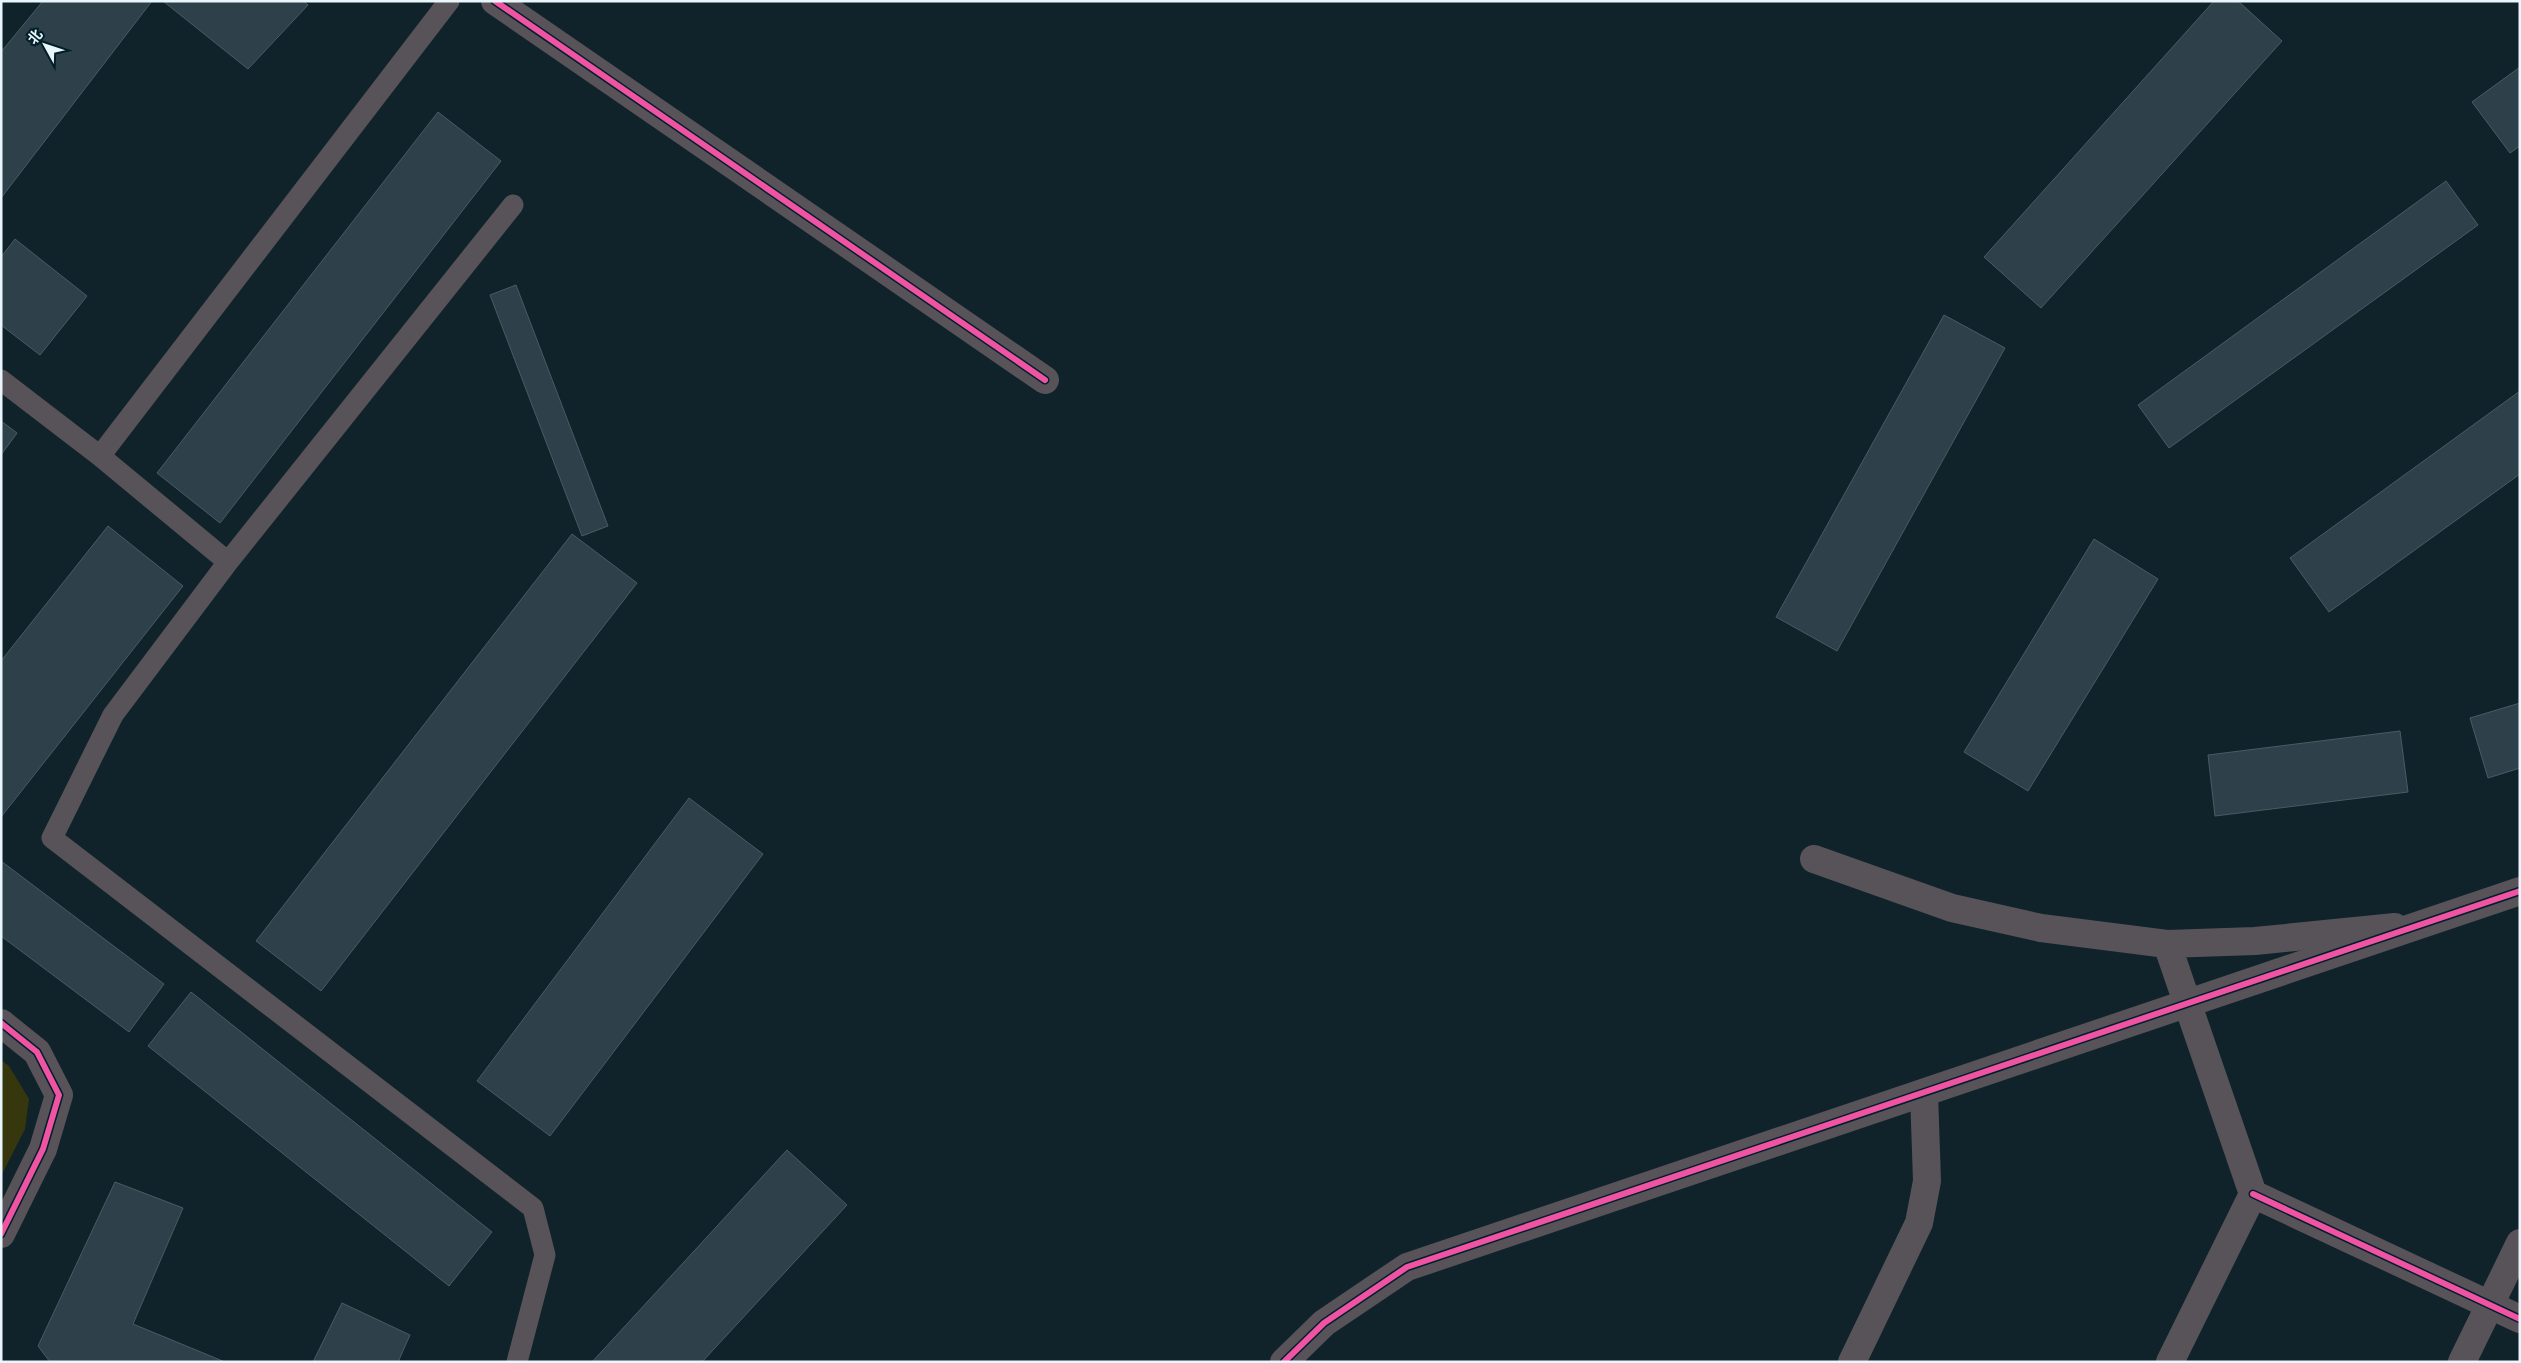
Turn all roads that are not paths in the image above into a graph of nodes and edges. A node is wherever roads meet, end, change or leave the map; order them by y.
1 (450, 1) edge
2 (495, 1) edge
3 (513, 205) dead end
4 (1, 380) edge
5 (1045, 380) dead end
6 (100, 456) junction
7 (228, 562) junction
8 (1814, 859) dead end
9 (2520, 891) edge
10 (2419, 925) junction
11 (2167, 944) junction
12 (2188, 1004) junction
13 (1, 1023) edge
14 (1924, 1093) junction
15 (2253, 1194) junction
16 (1, 1234) edge
17 (2520, 1243) edge
18 (2491, 1306) junction
19 (2520, 1319) edge
20 (517, 1362) edge
21 (1284, 1362) edge
22 (1852, 1362) edge
23 (2170, 1362) edge
24 (2462, 1362) edge

1 - 6 lane
2 - 5 street
3 - 7 lane
4 - 6 lane
6 - 7 lane
7 - 20 lane
8 - 11 street
9 - 10 street
10 - 11 street
10 - 12 street
11 - 12 street
12 - 14 street
12 - 15 street
13 - 16 street
14 - 21 street
14 - 22 street
15 - 18 street
15 - 23 street
17 - 18 street
18 - 19 street
18 - 24 street

